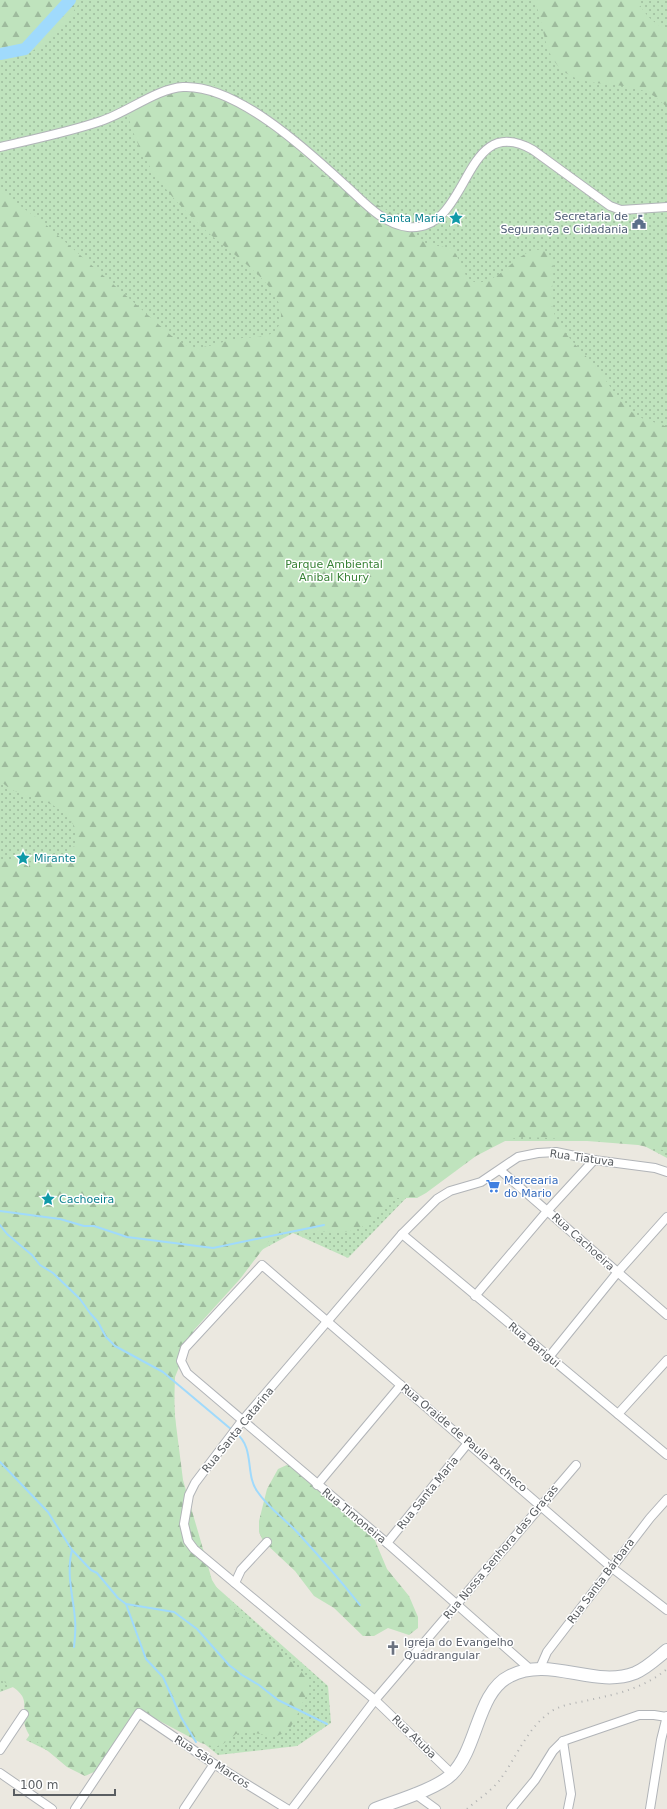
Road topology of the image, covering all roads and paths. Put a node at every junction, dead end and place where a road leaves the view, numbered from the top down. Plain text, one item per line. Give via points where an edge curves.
1 (0, 147) edge
2 (667, 208) edge
3 (594, 1160) junction
4 (500, 1170) junction
5 (667, 1172) edge
6 (548, 1210) junction
7 (667, 1217) edge
8 (402, 1234) junction
9 (616, 1273) junction
10 (475, 1296) junction
11 (667, 1315) edge
12 (328, 1322) junction
13 (549, 1357) junction
14 (667, 1360) edge
15 (181, 1361) joint
16 (401, 1385) junction
17 (618, 1414) junction
18 (242, 1421) junction
19 (468, 1443) junction
20 (667, 1455) edge
21 (576, 1465) dead end
22 (317, 1485) junction
23 (667, 1499) edge
24 (541, 1504) junction
25 (267, 1542) dead end
26 (387, 1542) junction
27 (612, 1567) junction
28 (234, 1583) junction
29 (457, 1604) junction
30 (667, 1610) edge
31 (667, 1650) edge
32 (535, 1669) junction
33 (375, 1700) junction
34 (24, 1714) dead end
35 (667, 1717) edge
36 (563, 1741) junction
37 (0, 1750) edge
38 (214, 1764) junction
39 (0, 1773) edge
40 (452, 1774) junction
41 (414, 1794) junction
42 (52, 1809) edge
43 (75, 1809) edge
44 (184, 1809) edge
45 (287, 1809) edge
46 (292, 1809) edge
47 (375, 1809) edge
48 (436, 1809) edge
49 (511, 1809) edge
50 (568, 1809) edge
51 (650, 1809) edge

1 - 2 street via 102,121 168,90 197,87 216,92 253,111 316,158 371,208 393,223 414,226 434,222 446,211 478,158 487,148 498,142 522,143 610,206 621,210
3 - 4 street, Rua Tiatuva via 556,1152 538,1153 518,1157
3 - 5 street, Rua Tiatuva
3 - 6 street
4 - 6 street, Rua Cachoeira
4 - 8 street, Rua Santa Catarina via 481,1182 450,1191 437,1199
6 - 9 street, Rua Cachoeira
6 - 10 street
7 - 9 street
8 - 10 street, Rua Barigui
8 - 12 street, Rua Santa Catarina
9 - 11 street, Rua Cachoeira
9 - 13 street
10 - 13 street, Rua Barigui
12 - 15 street, Rua Oraide de Paula Pacheco via 262,1265 185,1348
12 - 16 street, Rua Oraide de Paula Pacheco
12 - 18 street, Rua Santa Catarina
13 - 17 street, Rua Barigui
14 - 17 street
15 - 18 street, Rua Timoneira via 187,1373
16 - 19 street, Rua Oraide de Paula Pacheco
16 - 22 street
17 - 20 street, Rua Barigui
18 - 22 street, Rua Timoneira
18 - 28 street, Rua Santa Catarina via 195,1483 189,1495 184,1524 188,1541 194,1549
19 - 24 street, Rua Oraide de Paula Pacheco
19 - 26 street, Rua Santa Maria
21 - 24 street, Rua Nossa Senhora das Graças
22 - 26 street, Rua Timoneira
23 - 27 street, Rua Santa Bárbara
24 - 27 street, Rua Oraide de Paula Pacheco
24 - 29 street, Rua Nossa Senhora das Graças
25 - 28 street via 241,1570
26 - 29 street, Rua Timoneira
27 - 30 street, Rua Oraide de Paula Pacheco
27 - 32 street, Rua Santa Bárbara
28 - 33 street, Rua Santa Catarina
29 - 32 street, Rua Timoneira
29 - 33 street, Rua Nossa Senhora das Graças
31 - 32 main road via 654,1662 635,1673 615,1678
32 - 40 main road via 509,1676 496,1686 487,1700 466,1756
33 - 40 street, Rua Atuba
33 - 46 street, Rua Nossa Senhora das Graças
34 - 37 street
35 - 36 street via 639,1715
35 - 51 street
36 - 49 street
36 - 50 street via 570,1788
38 - 43 street, Rua São Marcos via 139,1713
38 - 44 street
38 - 45 street, Rua São Marcos
39 - 42 street
40 - 41 main road
41 - 47 main road
41 - 48 street

